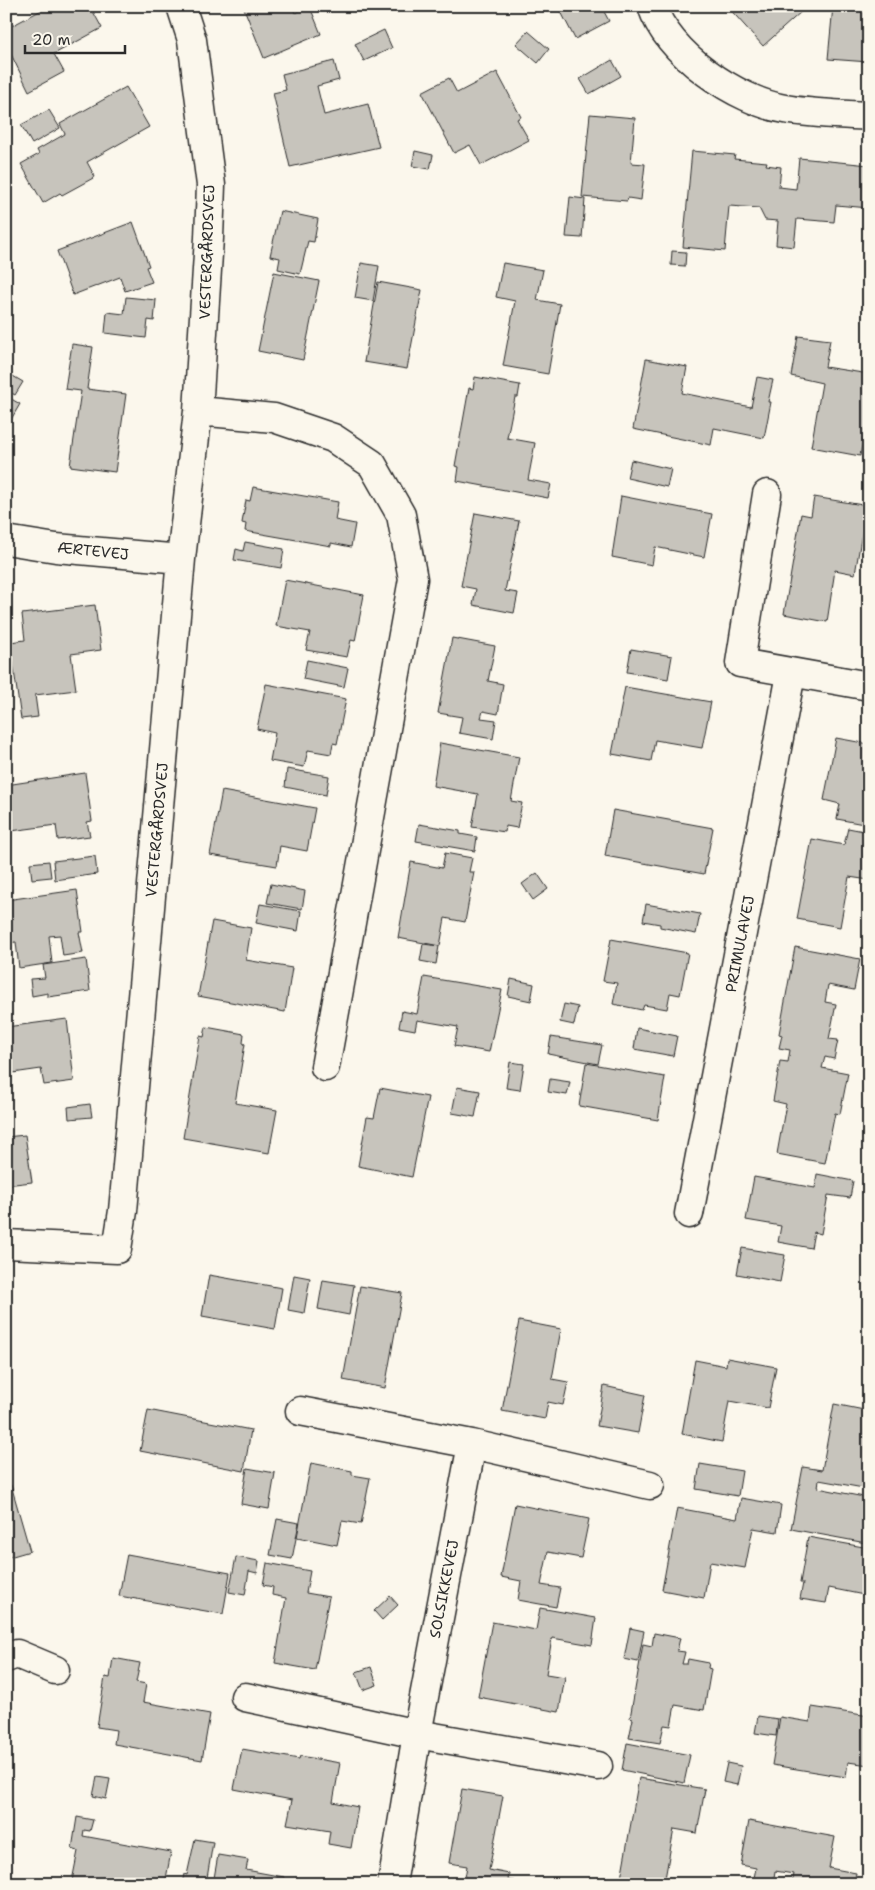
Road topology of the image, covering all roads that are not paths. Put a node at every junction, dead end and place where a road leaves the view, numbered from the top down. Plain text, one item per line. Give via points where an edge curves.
1 (181, 6) edge
2 (652, 6) edge
3 (869, 116) edge
4 (198, 411) junction
5 (767, 494) dead end
6 (6, 540) edge
7 (181, 559) junction
8 (791, 674) junction
9 (869, 686) edge
10 (325, 1067) dead end
11 (689, 1214) dead end
12 (6, 1244) edge
13 (300, 1411) dead end
14 (472, 1444) junction
15 (650, 1485) dead end
16 (6, 1658) edge
17 (55, 1670) dead end
18 (245, 1697) dead end
19 (417, 1734) junction
20 (598, 1766) dead end
21 (392, 1884) edge

1 - 4 street, VESTERGÅRDSVEJ via 192,40 211,185
2 - 3 street via 656,19 679,48 710,76 744,95 784,109
4 - 7 street, VESTERGÅRDSVEJ
4 - 10 street via 274,418 333,438 372,464 401,515 413,580
5 - 8 street via 740,663
6 - 7 street, ÆRTEVEJ via 56,548
7 - 12 street, VESTERGÅRDSVEJ via 117,1249
8 - 9 street
8 - 11 street, PRIMULAVEJ
13 - 14 street
14 - 15 street
14 - 19 street, SOLSIKKEVEJ
16 - 17 street via 17,1654
18 - 19 street
19 - 20 street
19 - 21 street, SOLSIKKEVEJ

